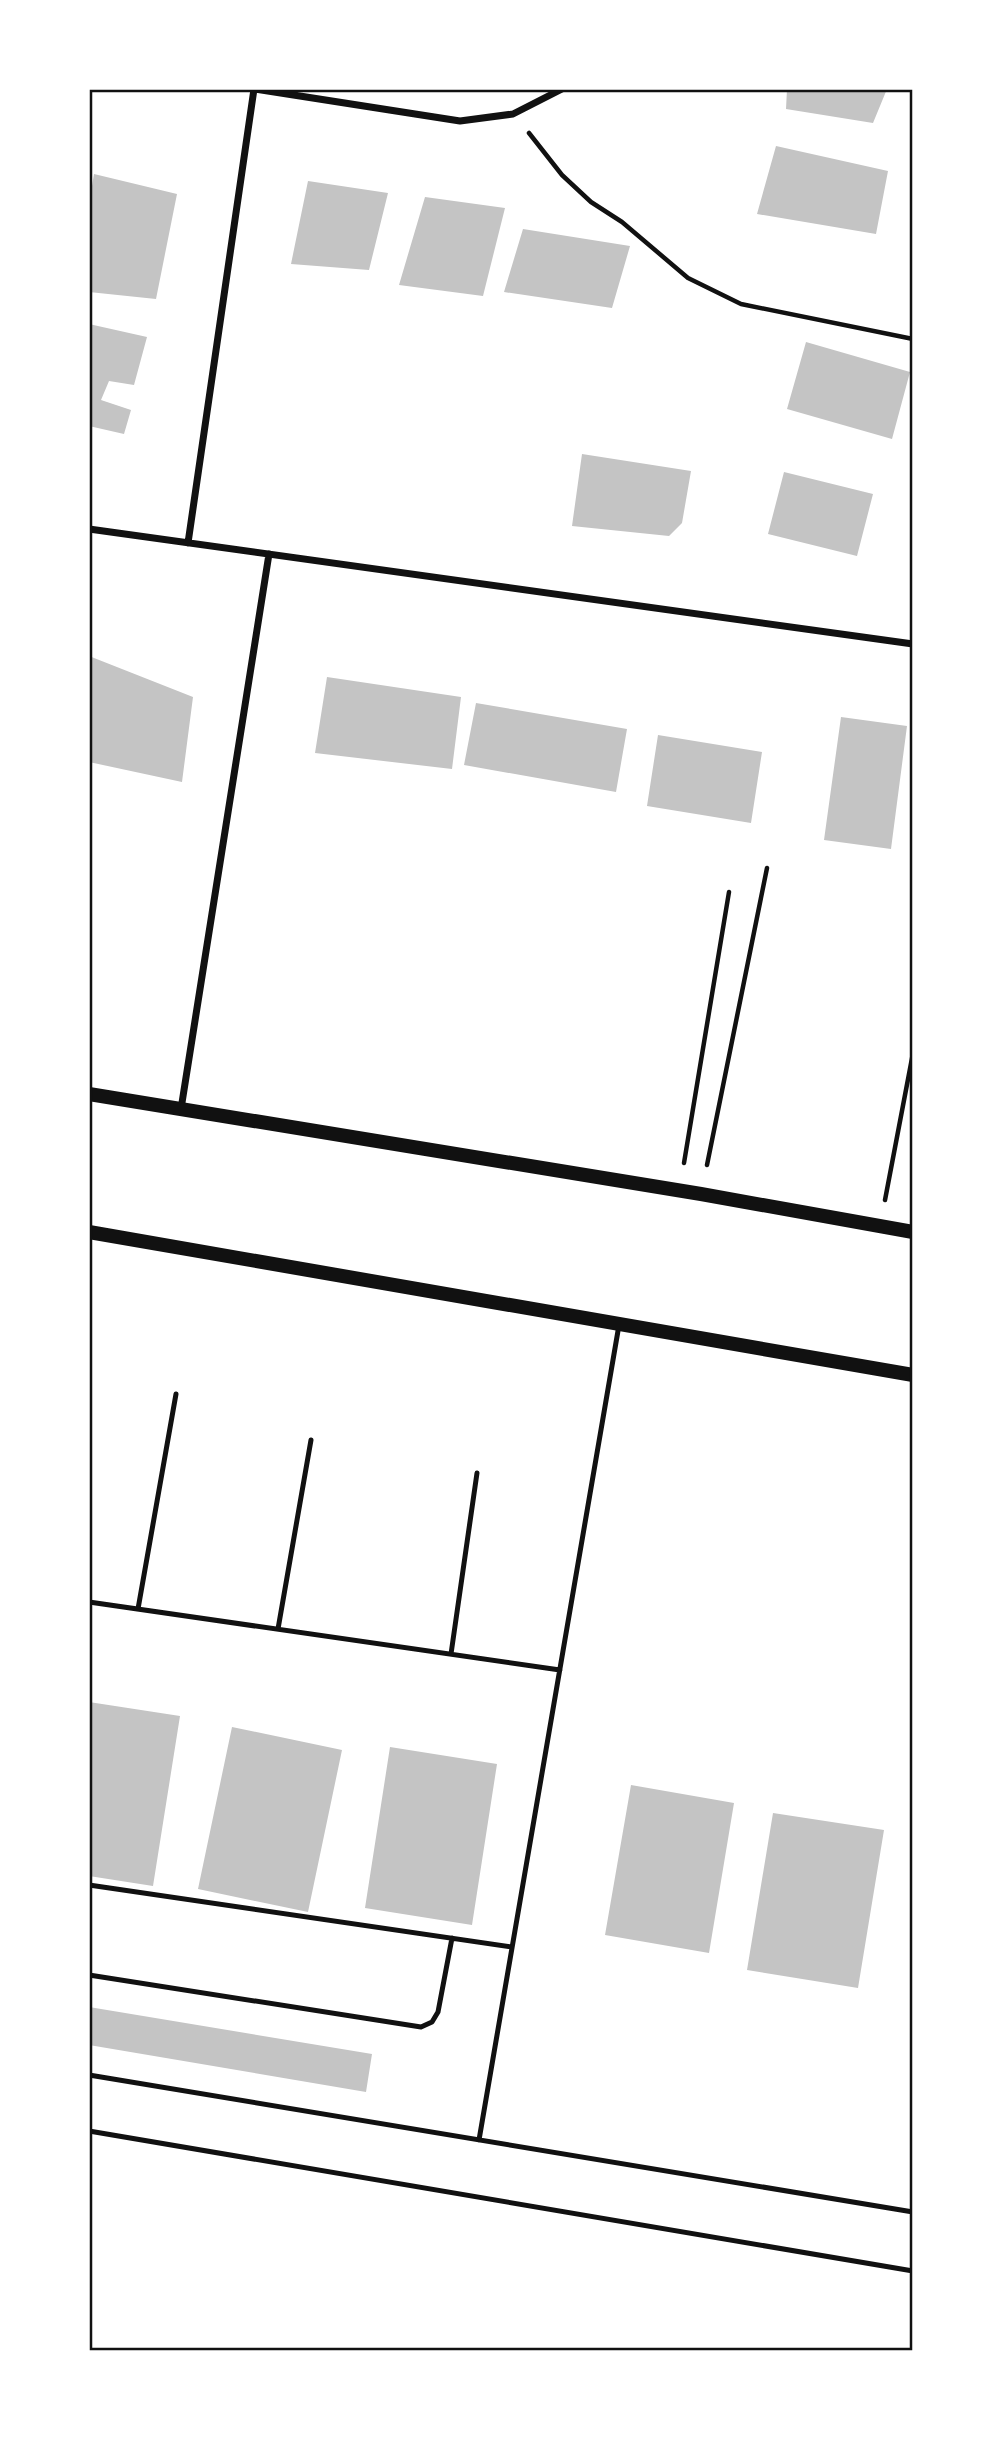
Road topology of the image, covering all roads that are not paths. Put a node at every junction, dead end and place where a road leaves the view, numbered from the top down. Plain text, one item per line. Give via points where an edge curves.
1 (255, 89) edge
2 (562, 89) edge
3 (89, 529) edge
4 (188, 543) junction
5 (269, 554) junction
6 (913, 644) edge
7 (89, 1094) edge
8 (181, 1110) junction
9 (89, 1232) edge
10 (913, 1232) edge
11 (620, 1325) junction
12 (913, 1375) edge
13 (176, 1394) dead end
14 (311, 1440) dead end
15 (477, 1473) dead end
16 (89, 1602) edge
17 (138, 1609) junction
18 (278, 1629) junction
19 (452, 1654) junction
20 (560, 1670) junction
21 (89, 1885) edge
22 (453, 1938) junction
23 (512, 1947) junction
24 (89, 1975) edge
25 (89, 2075) edge
26 (89, 2131) edge
27 (479, 2140) junction
28 (913, 2213) edge
29 (913, 2271) edge

1 - 2 street via 460,121 513,114
1 - 4 street
3 - 4 street
4 - 5 street
5 - 6 street
5 - 8 street
7 - 8 main road
8 - 10 main road
9 - 11 main road
11 - 12 main road
11 - 20 lane
13 - 17 lane
14 - 18 lane
15 - 19 lane
16 - 17 lane
17 - 18 lane
18 - 19 lane
19 - 20 lane
20 - 23 lane
21 - 22 lane
22 - 23 lane
22 - 24 lane via 438,2012 432,2022 421,2027
23 - 27 lane
25 - 27 lane
26 - 29 lane
27 - 28 lane

